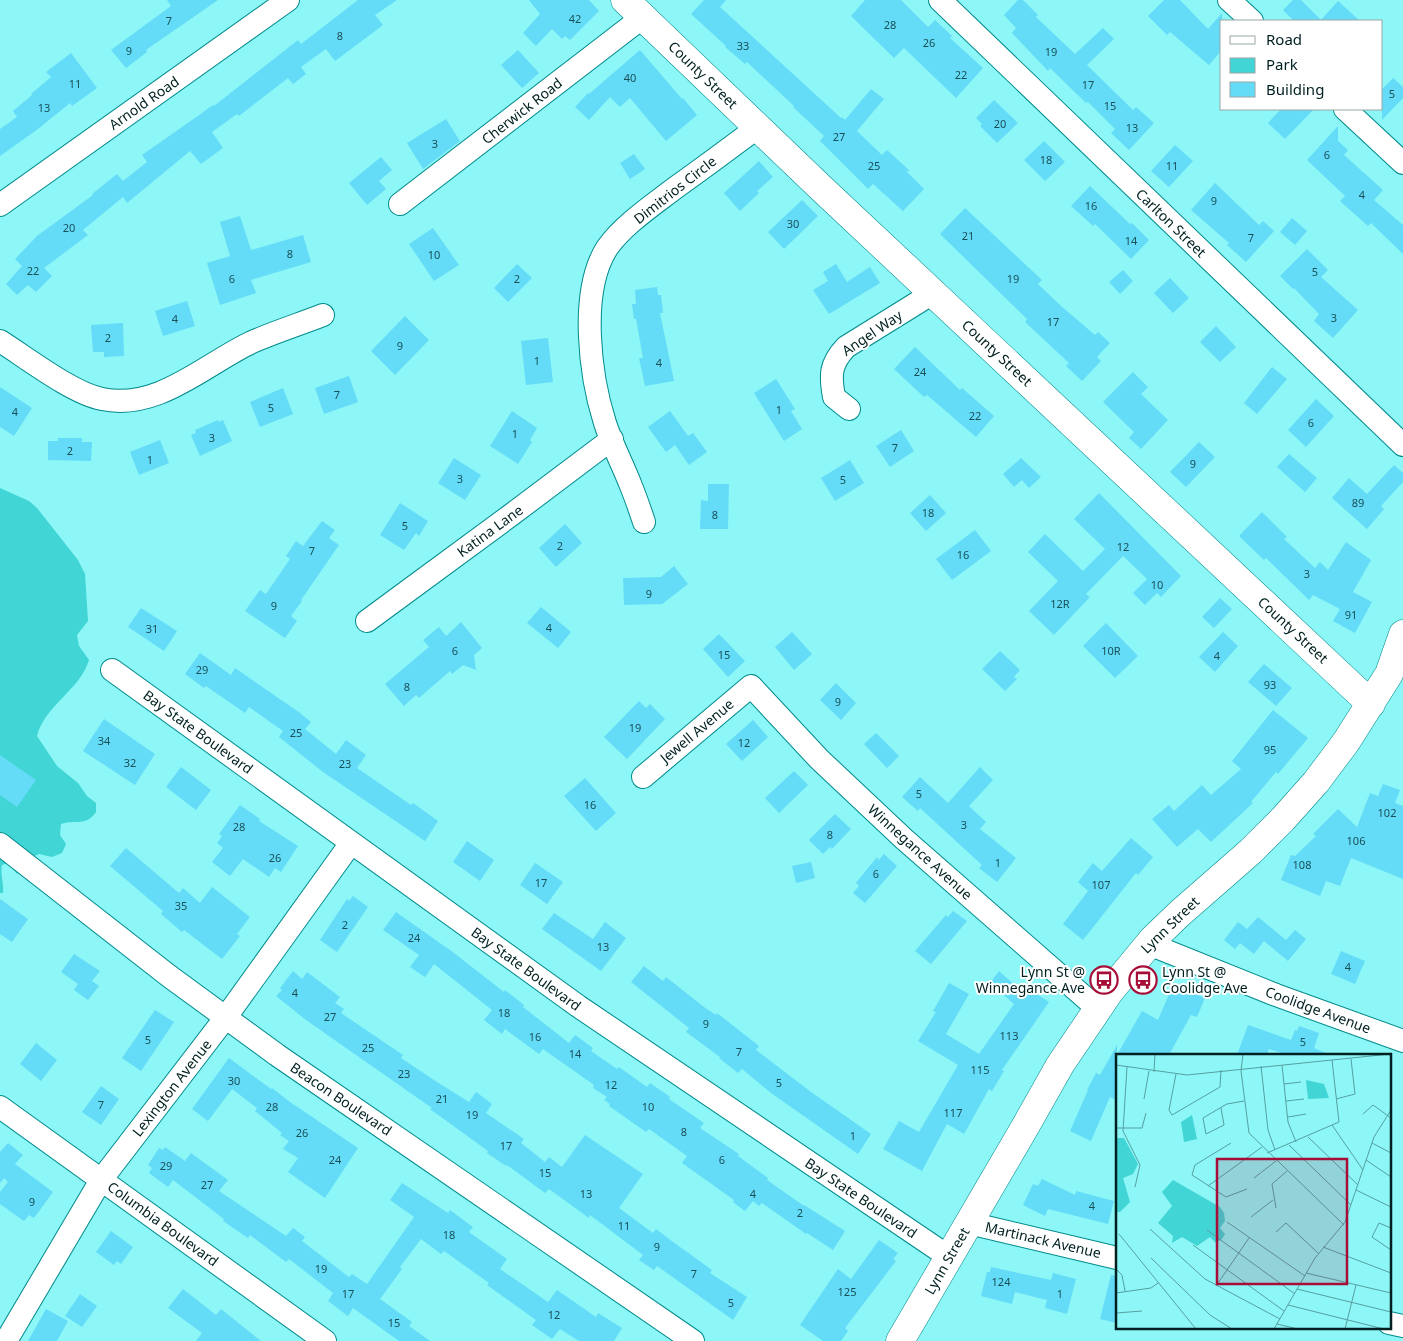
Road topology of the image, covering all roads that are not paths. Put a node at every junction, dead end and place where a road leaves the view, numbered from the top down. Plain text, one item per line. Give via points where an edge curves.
1 (288, 0) edge
2 (940, 0) edge
3 (1230, 0) edge
4 (634, 9) edge
5 (1251, 20) edge
6 (1346, 110) edge
7 (758, 127) junction
8 (1403, 163) edge
9 (400, 204) dead end
10 (0, 205) edge
11 (933, 293) junction
12 (324, 315) dead end
13 (5, 344) edge
14 (849, 409) dead end
15 (612, 439) junction
16 (1403, 445) edge
17 (644, 522) dead end
18 (367, 621) dead end
19 (1403, 634) edge
20 (112, 670) dead end
21 (751, 686) joint
22 (1371, 704) junction
23 (643, 777) dead end
24 (351, 843) junction
25 (0, 844) edge
26 (1149, 944) junction
27 (1098, 1009) junction
28 (226, 1018) junction
29 (1403, 1041) edge
30 (0, 1107) edge
31 (102, 1180) junction
32 (969, 1223) junction
33 (948, 1257) junction
34 (1116, 1258) edge
35 (1390, 1323) edge
36 (1403, 1326) edge
37 (6, 1341) edge
38 (325, 1341) edge
39 (693, 1341) edge
40 (900, 1341) edge

1 - 10 street, Arnold Road
2 - 16 street, Carlton Street
3 - 5 street
4 - 7 main road, County Street
4 - 9 street, Cherwick Road
6 - 8 street
7 - 11 main road, County Street
7 - 15 street, Dimitrios Circle via 645,211 607,249 593,289 590,335 597,389
11 - 14 street, Angel Way via 846,347 836,358 832,369 834,397
11 - 22 main road, County Street
12 - 13 street via 251,343 169,389 137,400 102,399 82,392
15 - 17 street, Dimitrios Circle
15 - 18 street, Katina Lane
19 - 22 main road, Lynn Street via 1389,674
20 - 24 street, Bay State Boulevard
21 - 23 street, Jewell Avenue
21 - 27 street, Winnegance Avenue via 819,759 904,839
22 - 26 main road, Lynn Street via 1316,782 1283,819
24 - 28 street, Lexington Avenue
24 - 33 street, Bay State Boulevard via 578,1006
25 - 28 street, Beacon Boulevard
26 - 27 main road, Lynn Street
26 - 29 street, Coolidge Avenue
27 - 32 main road, Lynn Street via 1060,1065
28 - 31 street, Lexington Avenue
28 - 39 street, Beacon Boulevard
30 - 31 street, Columbia Boulevard
31 - 37 street, Lexington Avenue
31 - 38 street, Columbia Boulevard
32 - 33 main road, Lynn Street
32 - 34 street, Martinack Avenue
33 - 40 main road, Lynn Street
35 - 36 street

